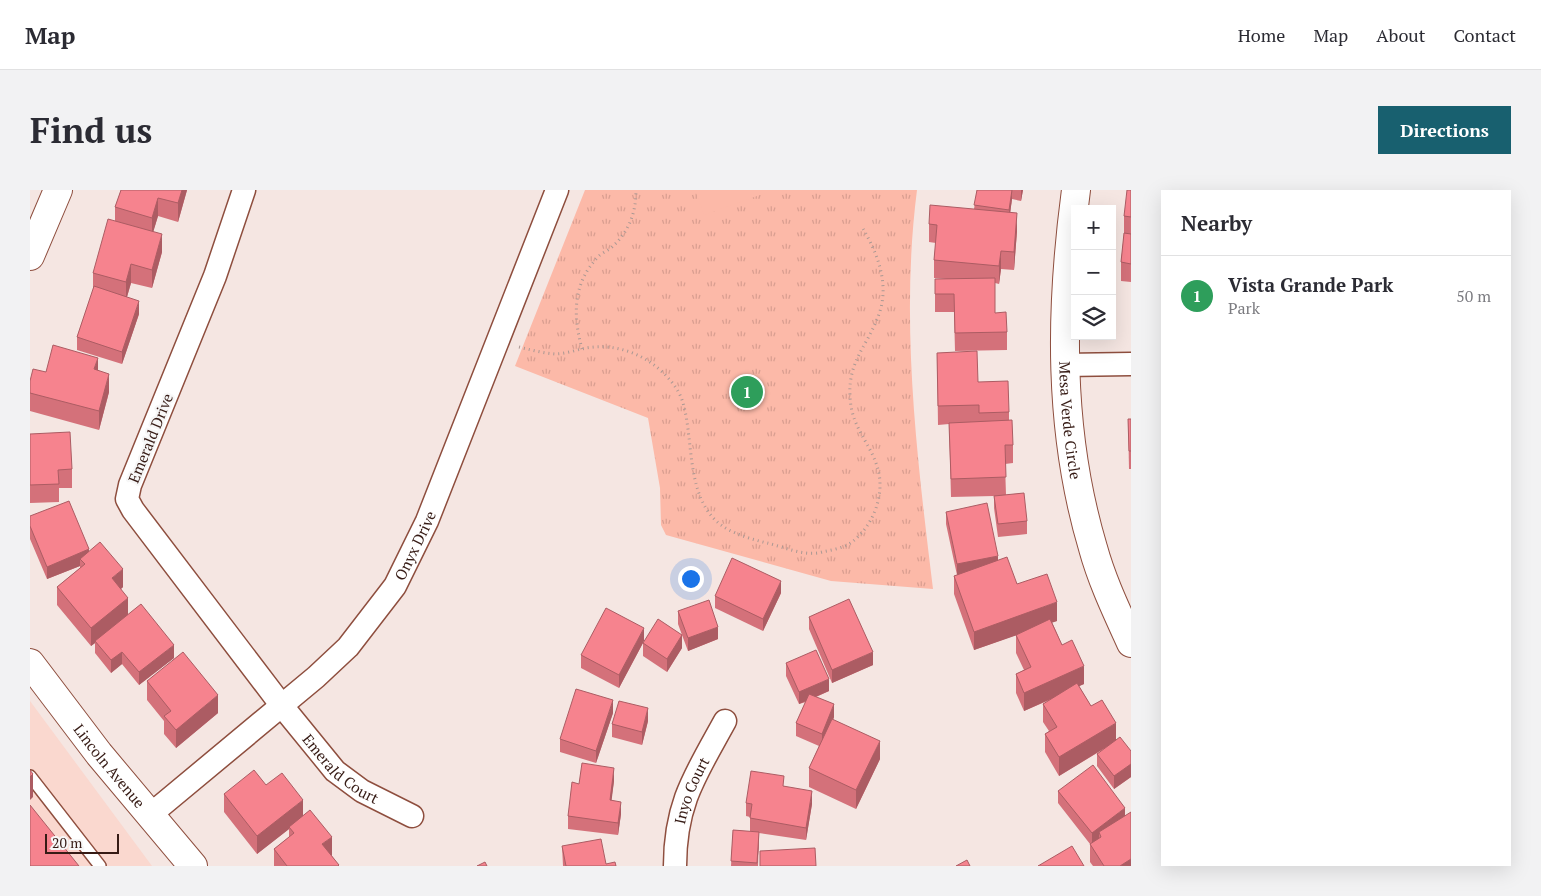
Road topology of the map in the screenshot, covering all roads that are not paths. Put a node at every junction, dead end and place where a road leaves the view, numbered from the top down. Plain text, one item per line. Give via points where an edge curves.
1 (58, 190) edge
2 (244, 190) edge
3 (557, 190) edge
4 (1076, 190) edge
5 (30, 256) edge
6 (1131, 364) edge
7 (1064, 365) junction
8 (1131, 643) edge
9 (30, 663) edge
10 (282, 706) junction
11 (726, 721) dead end
12 (30, 776) edge
13 (150, 815) junction
14 (412, 816) dead end
15 (100, 866) edge
16 (193, 866) edge
17 (675, 866) edge

1 - 5 street
2 - 10 street, Emerald Drive via 215,276 130,485 127,500
3 - 10 street, Onyx Drive via 412,554 395,586 348,647
4 - 7 street, Mesa Verde Circle via 1064,310
6 - 7 street
7 - 8 street, Mesa Verde Circle via 1068,428 1080,497 1093,549
9 - 13 street, Lincoln Avenue
10 - 13 street, Onyx Drive
10 - 14 street, Emerald Court via 336,771 362,791
11 - 17 street, Inyo Court via 683,802
12 - 15 lane
13 - 16 street, Lincoln Avenue

